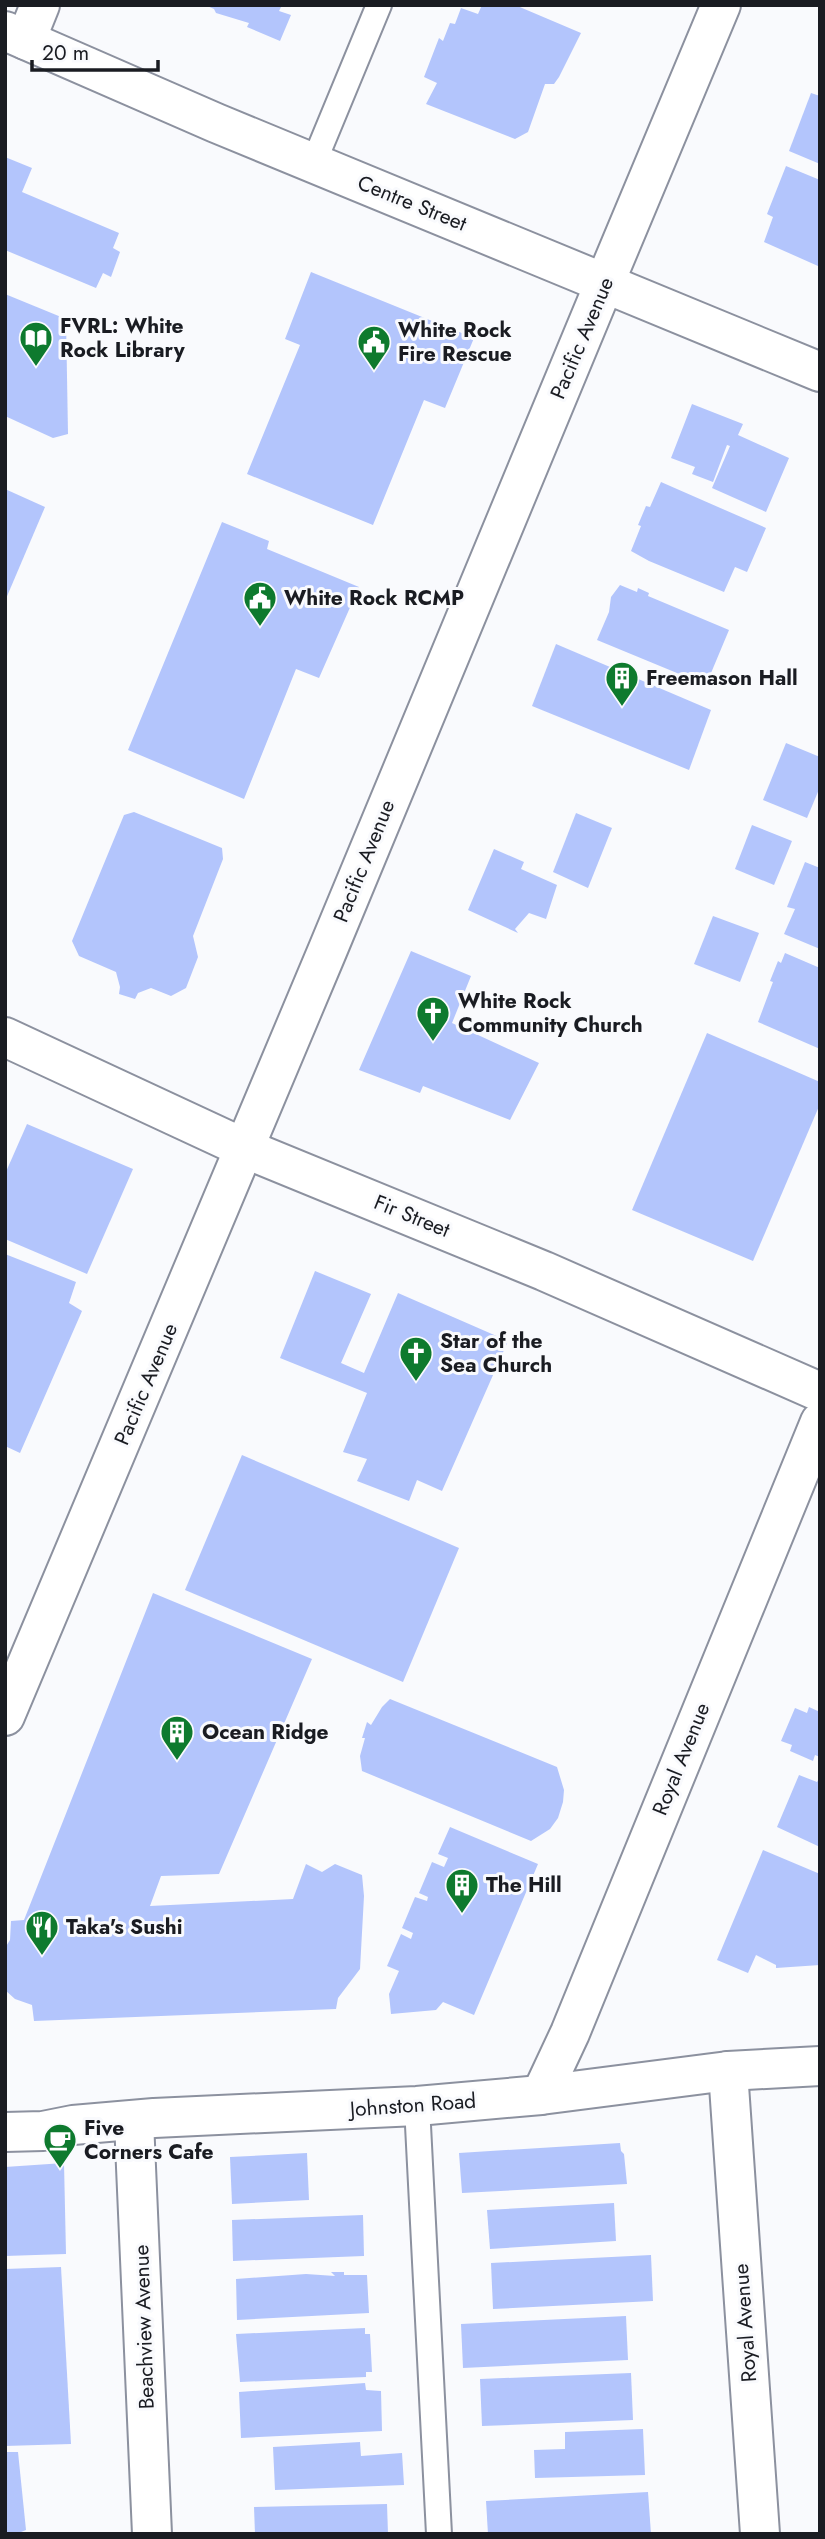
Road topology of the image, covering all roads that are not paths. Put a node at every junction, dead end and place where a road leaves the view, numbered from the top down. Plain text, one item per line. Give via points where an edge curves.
1 (379, 5) edge
2 (721, 5) edge
3 (24, 25) edge
4 (314, 162) junction
5 (605, 282) junction
6 (820, 372) edge
7 (5, 1037) edge
8 (246, 1149) junction
9 (820, 1392) edge
10 (820, 1422) edge
11 (5, 1716) edge
12 (820, 2066) edge
13 (728, 2071) junction
14 (541, 2095) junction
15 (416, 2106) junction
16 (134, 2121) junction
17 (5, 2133) edge
18 (152, 2534) edge
19 (439, 2534) edge
20 (760, 2534) edge

1 - 4 lane
2 - 5 street, Pacific Avenue
3 - 4 street, Centre Street via 216,123
4 - 5 street, Centre Street
5 - 6 street, Centre Street
5 - 8 street, Pacific Avenue
7 - 8 street, Fir Street
8 - 9 street, Fir Street via 544,1271
8 - 11 street, Pacific Avenue
10 - 14 street, Royal Avenue via 576,2020
12 - 13 street, Johnston Road
13 - 14 street, Johnston Road
13 - 20 street, Royal Avenue
14 - 15 street, Johnston Road
15 - 16 street, Johnston Road
15 - 19 lane
16 - 17 street, Johnston Road
16 - 18 street, Beachview Avenue

